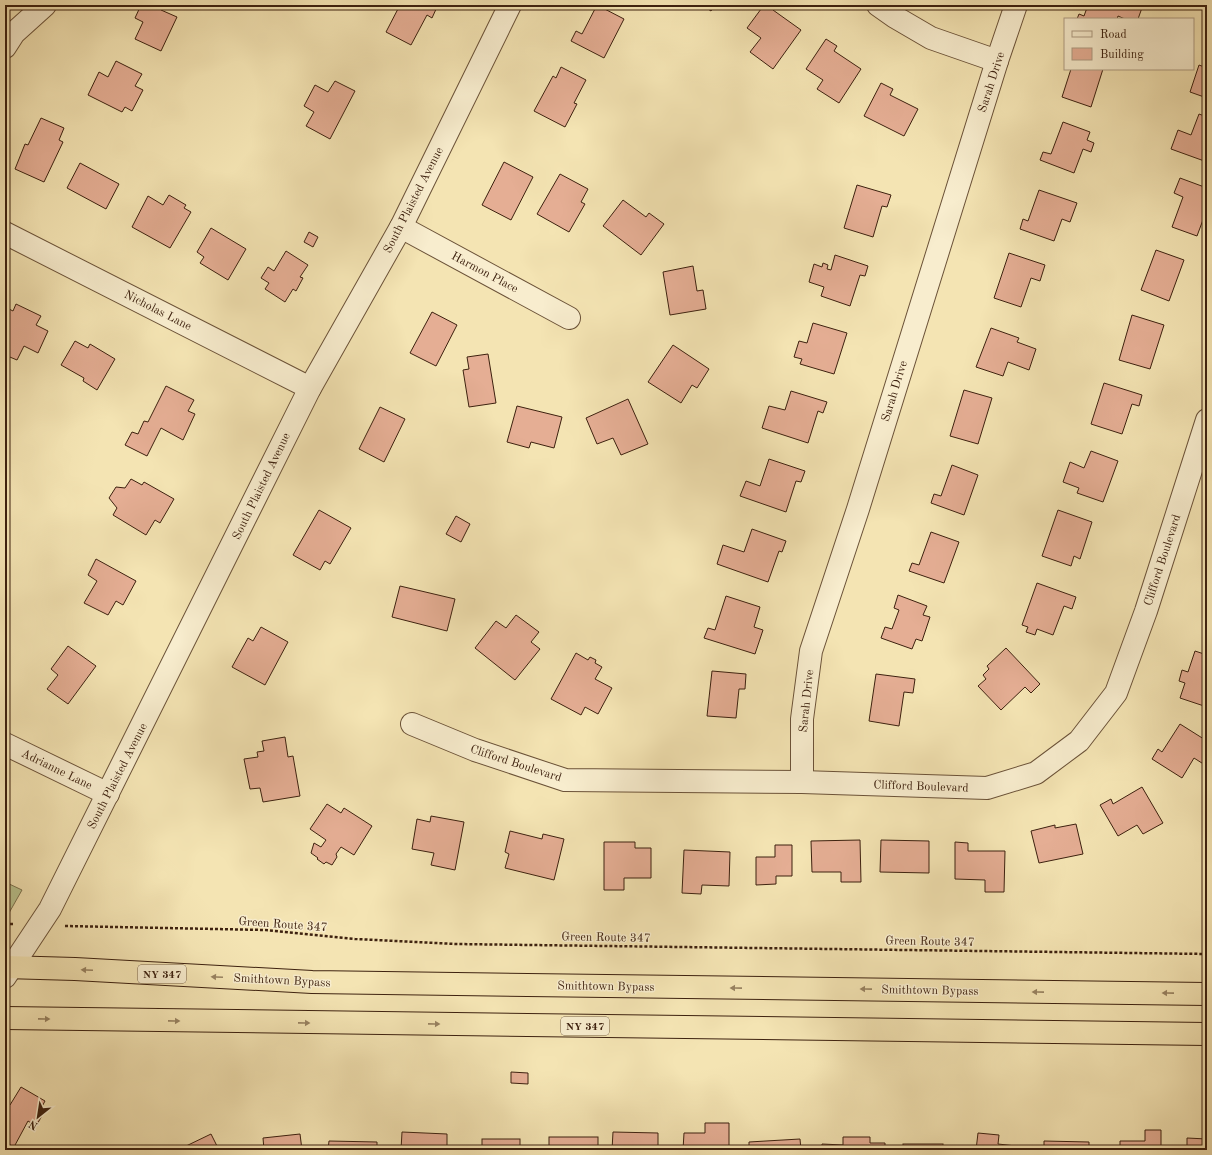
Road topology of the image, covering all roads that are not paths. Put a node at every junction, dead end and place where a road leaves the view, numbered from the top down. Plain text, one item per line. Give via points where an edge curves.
1 (45, 5) edge
2 (510, 5) edge
3 (878, 5) edge
4 (1016, 5) edge
5 (5, 47) edge
6 (997, 61) junction
7 (401, 227) junction
8 (5, 232) edge
9 (569, 318) dead end
10 (310, 388) junction
11 (1207, 420) edge
12 (412, 724) dead end
13 (5, 744) edge
14 (802, 782) junction
15 (108, 794) junction
16 (7, 971) edge
17 (1207, 994) edge
18 (5, 1018) edge
19 (1207, 1034) edge

1 - 5 street via 14,33
2 - 7 street, South Plaisted Avenue
3 - 6 street via 931,38
4 - 6 street, Sarah Drive
6 - 14 street, Sarah Drive via 811,651 802,719
7 - 9 street, Harmon Place
7 - 10 street, South Plaisted Avenue
8 - 10 street, Nicholas Lane
10 - 15 street, South Plaisted Avenue
11 - 14 street, Clifford Boulevard via 1146,611 1116,694 1080,741 1036,773 987,788
12 - 14 street, Clifford Boulevard via 475,750 565,780
13 - 15 street, Adrianne Lane
15 - 16 street, South Plaisted Avenue via 50,909
17 -> 16 highway, Smithtown Bypass / NY 347 via 312,982
18 -> 19 highway, NY 347

